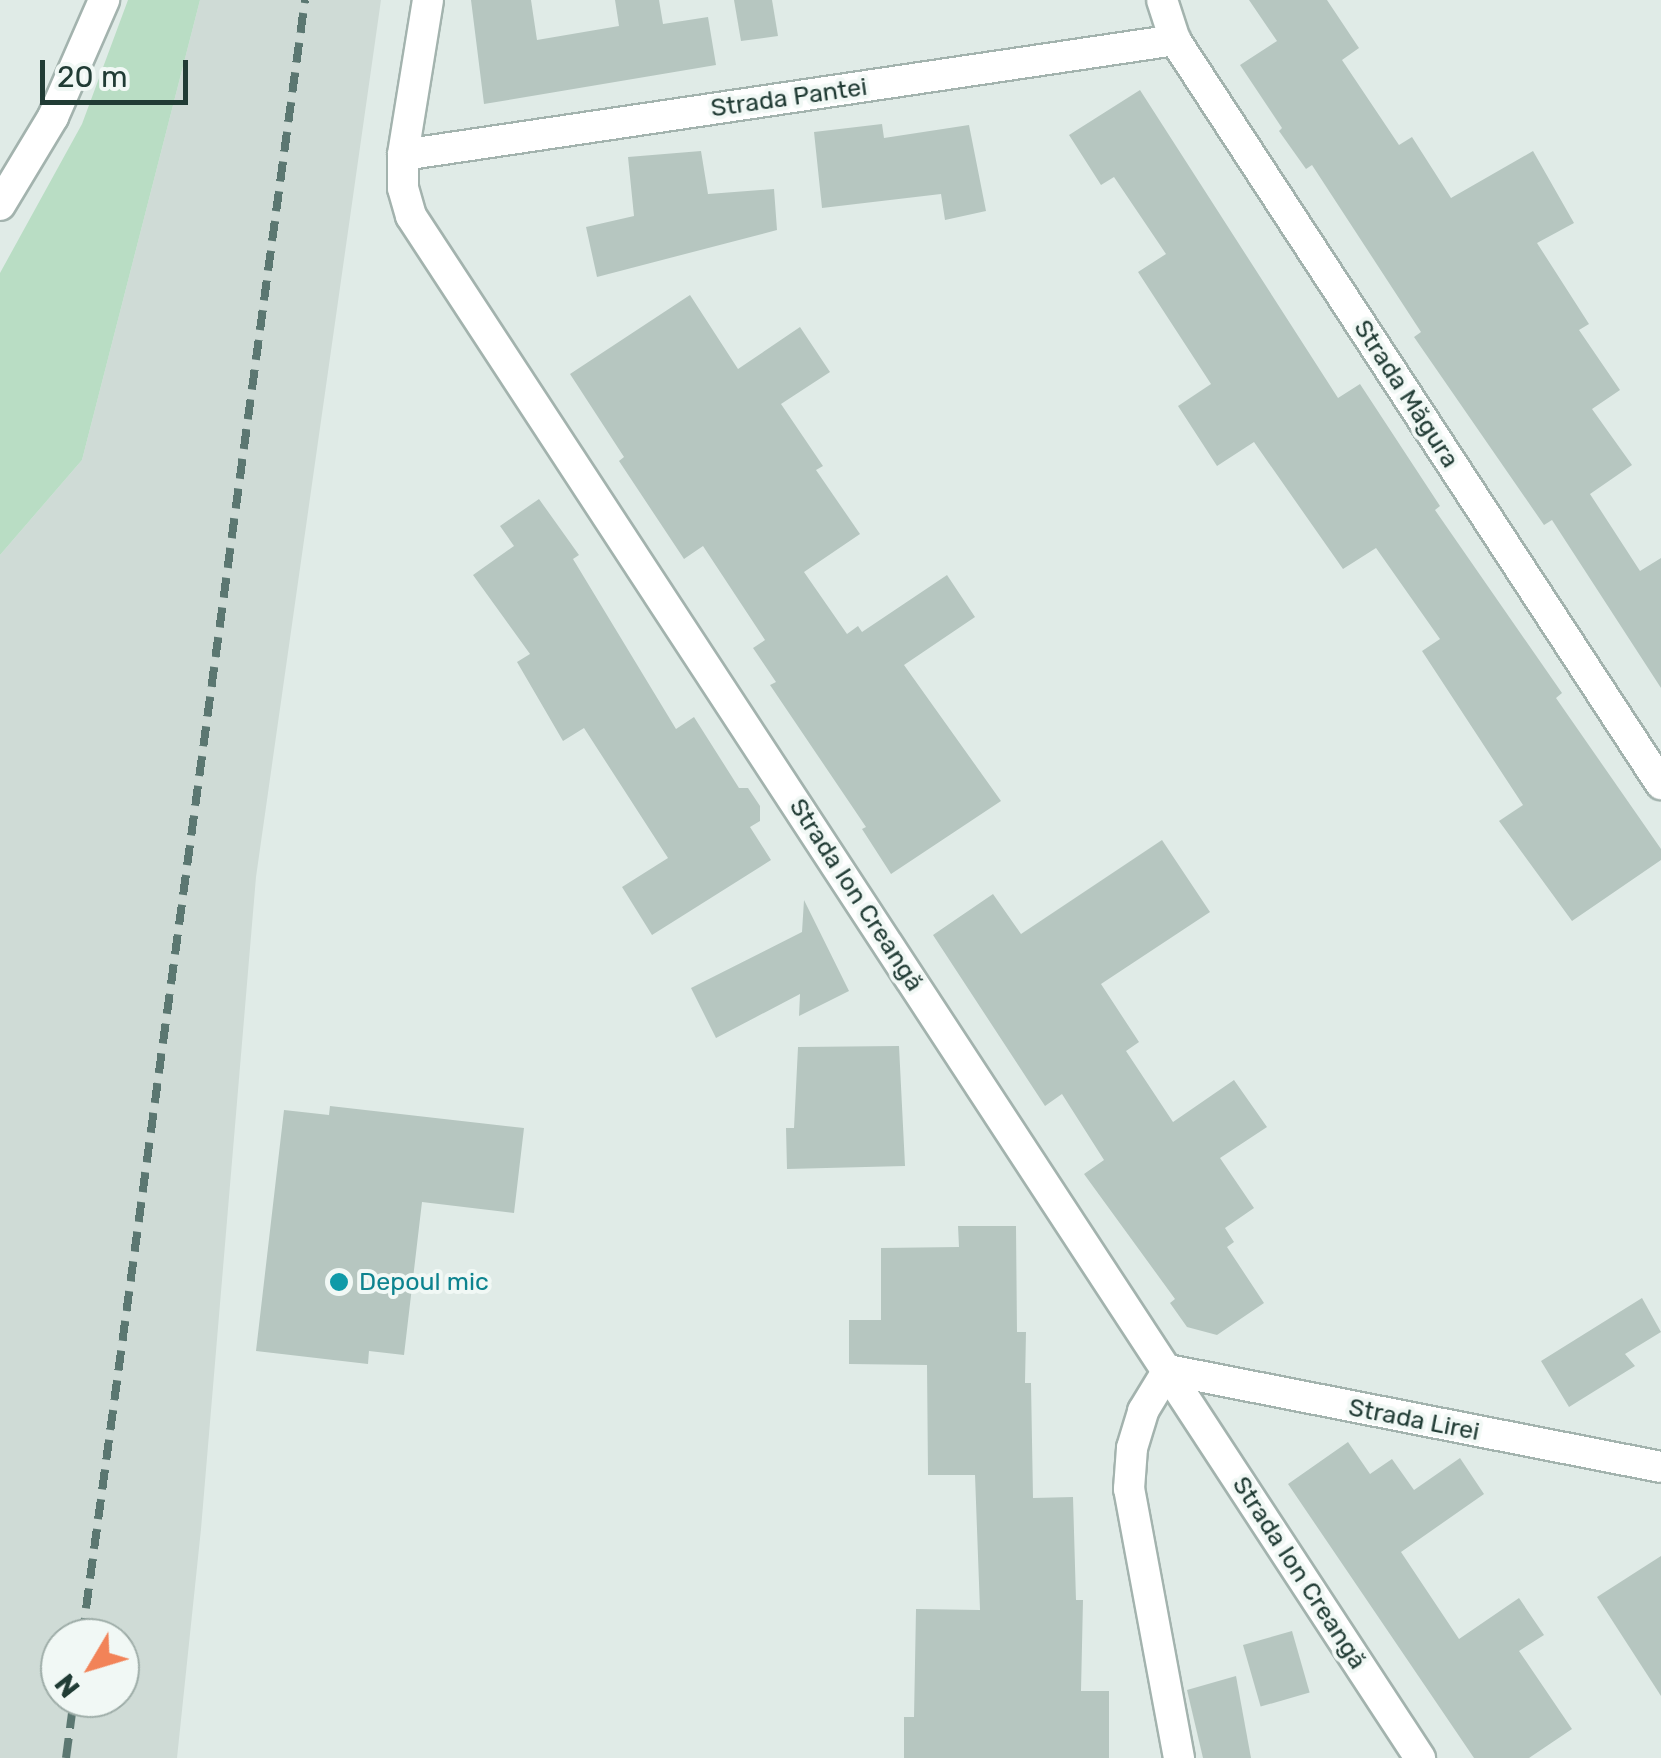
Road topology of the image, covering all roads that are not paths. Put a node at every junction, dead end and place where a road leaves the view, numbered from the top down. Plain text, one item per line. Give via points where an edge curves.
1 (104, 0) edge
2 (428, 0) edge
3 (1162, 0) edge
4 (1175, 40) junction
5 (402, 156) junction
6 (0, 205) edge
7 (1661, 784) edge
8 (1168, 1370) junction
9 (1661, 1467) edge
10 (1179, 1758) edge
11 (1420, 1758) edge

1 - 6 street via 53,117
2 - 5 street, Strada Ion Creangă
3 - 4 street, Strada Măgura
4 - 5 street, Strada Pantei
4 - 7 street, Strada Măgura
5 - 8 street, Strada Ion Creangă via 411,216
8 - 9 street, Strada Lirei
8 - 10 street via 1142,1410 1129,1489
8 - 11 street, Strada Ion Creangă

